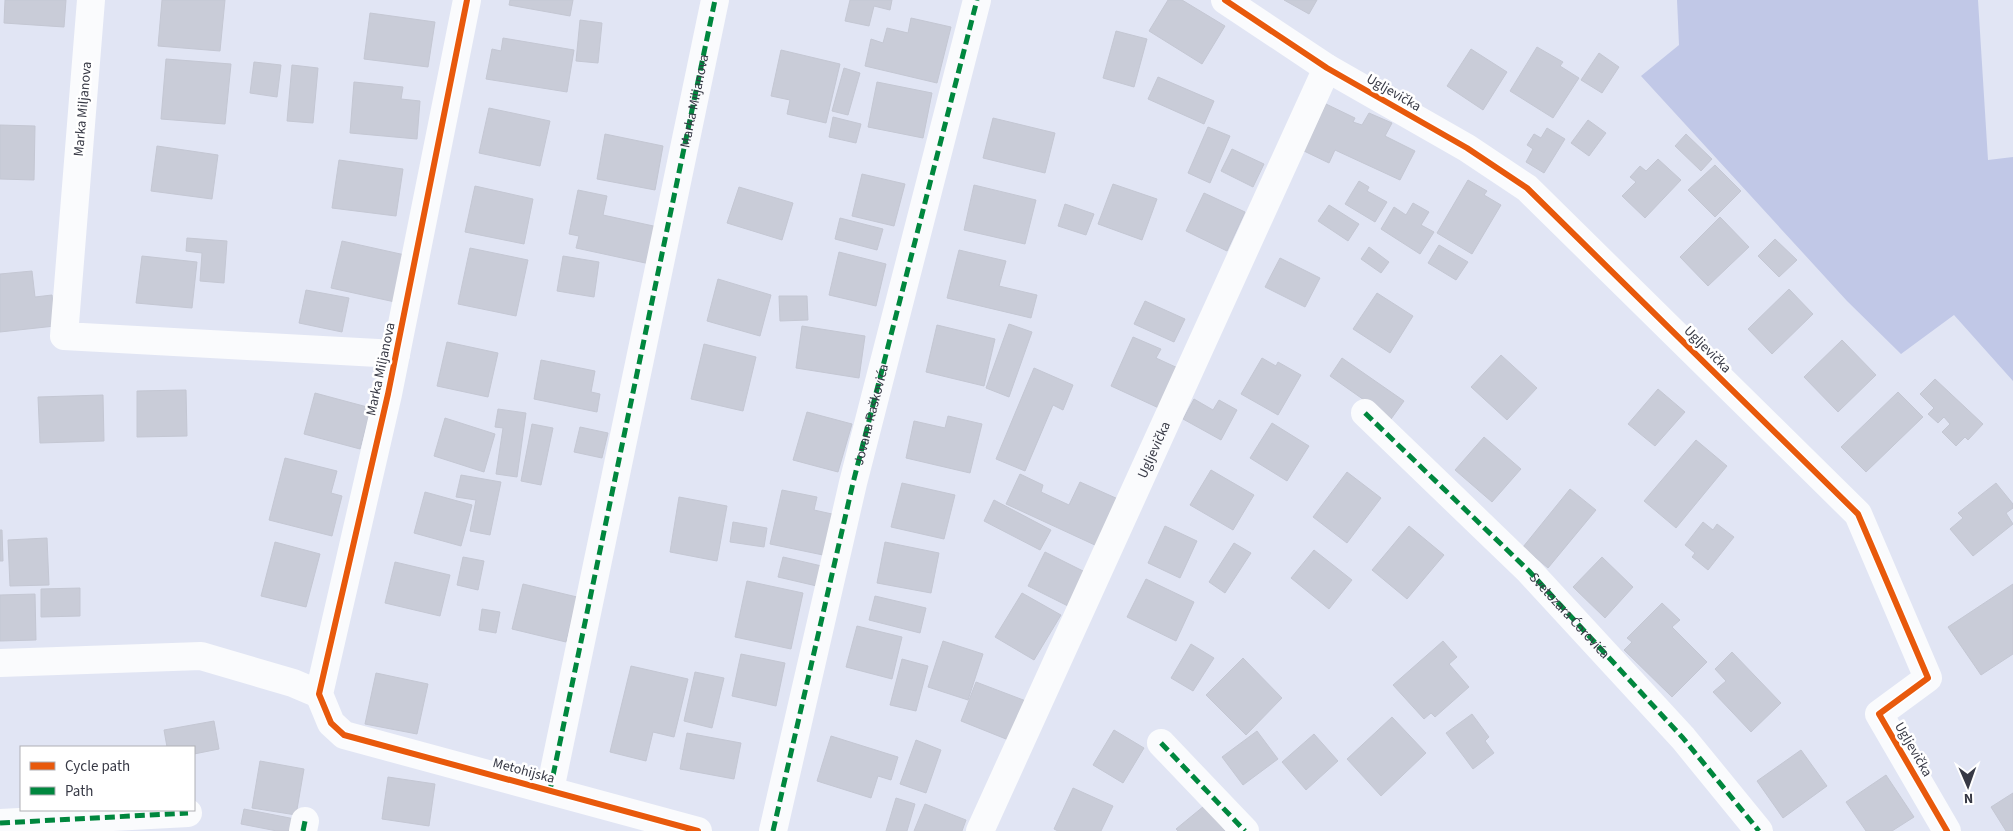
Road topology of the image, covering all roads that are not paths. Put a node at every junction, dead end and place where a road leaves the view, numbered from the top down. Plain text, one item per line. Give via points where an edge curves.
1 (91, 0) edge
2 (467, 0) edge
3 (715, 0) edge
4 (977, 0) edge
5 (1225, 0) edge
6 (1327, 68) junction
7 (396, 354) junction
8 (1365, 413) dead end
9 (0, 663) edge
10 (319, 694) junction
11 (1161, 744) dead end
12 (550, 790) junction
13 (188, 814) dead end
14 (0, 823) edge
15 (698, 831) edge
16 (773, 831) edge
17 (980, 831) edge
18 (1244, 831) edge
19 (1759, 831) edge
20 (1947, 831) edge

1 - 7 street, Marka Miljanova via 64,336
2 - 7 street, Marka Miljanova
3 - 12 street, Marka Miljanova
4 - 16 street, Jovana Raškovića via 853,483
5 - 6 street, Ugljevička
6 - 17 street, Ugljevička
6 - 20 street, Ugljevička via 1466,148 1526,188 1858,514 1928,678 1879,714
7 - 10 street, Marka Miljanova
8 - 19 street, Svetozara Ćorovića via 1529,571 1683,738
9 - 10 street via 201,656 293,682
10 - 12 street, Metohijska via 331,723 344,735
11 - 18 street
12 - 15 street, Metohijska
13 - 14 street

